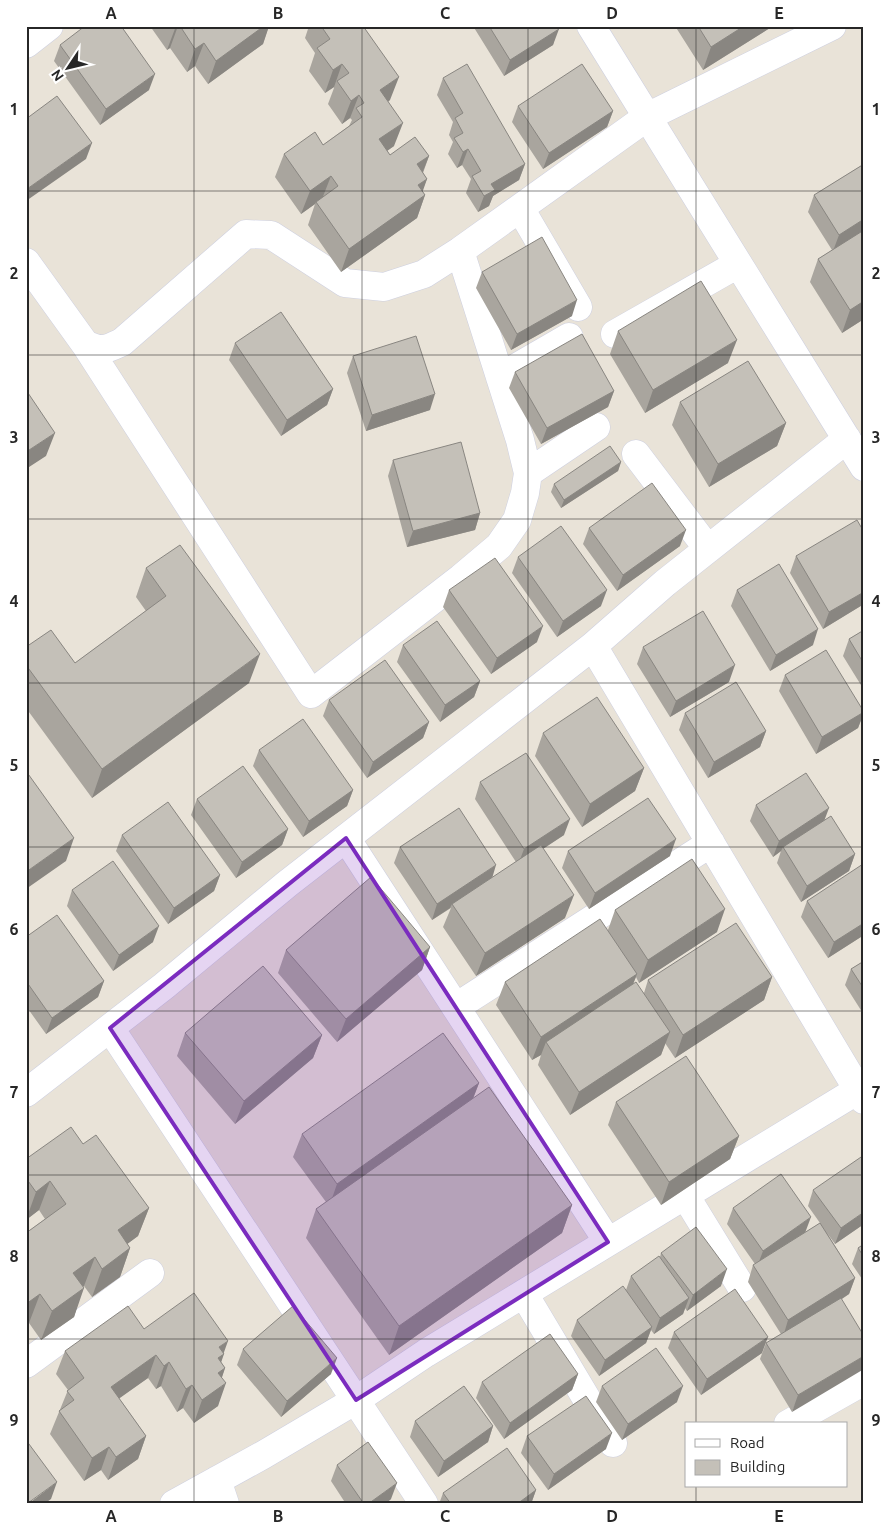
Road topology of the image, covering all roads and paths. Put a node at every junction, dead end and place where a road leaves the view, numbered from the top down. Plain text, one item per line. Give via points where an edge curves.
1 (49, 26) edge
2 (591, 26) edge
3 (832, 26) edge
4 (26, 44) edge
5 (647, 117) junction
6 (520, 208) junction
7 (460, 250) junction
8 (26, 262) edge
9 (738, 264) junction
10 (578, 307) edge
11 (615, 334) dead end
12 (569, 337) dead end
13 (85, 344) junction
14 (500, 377) junction
15 (596, 427) dead end
16 (847, 439) junction
17 (636, 454) dead end
18 (864, 467) edge
19 (528, 473) junction
20 (708, 549) junction
21 (593, 646) junction
22 (346, 838) junction
23 (711, 843) junction
24 (456, 1007) junction
25 (110, 1028) junction
26 (30, 1081) edge
27 (861, 1095) edge
28 (686, 1195) junction
29 (608, 1242) junction
30 (150, 1273) dead end
31 (742, 1288) dead end
32 (524, 1294) junction
33 (26, 1364) edge
34 (864, 1381) edge
35 (356, 1400) junction
36 (792, 1422) edge
37 (613, 1443) edge
38 (221, 1492) edge
39 (174, 1504) edge
40 (424, 1504) edge

1 - 4 street
2 - 5 street
3 - 5 street
5 - 6 street
5 - 9 street
6 - 7 street
6 - 10 street
7 - 13 street via 424,274 384,287 345,283 272,235 246,234 122,342 106,350
7 - 14 street
8 - 13 street
9 - 11 street
9 - 16 street
12 - 14 street
13 - 19 street via 311,694 499,546 517,520
14 - 19 street
15 - 19 street
16 - 18 street
16 - 20 street
17 - 20 street
20 - 21 street
21 - 22 street
21 - 23 street
22 - 24 street
22 - 25 street
23 - 24 street
23 - 27 street
24 - 29 street
25 - 26 street
25 - 35 street
27 - 28 street
28 - 29 street
28 - 31 street
29 - 32 street
30 - 33 street
32 - 35 street
32 - 37 street
34 - 36 street
35 - 38 street via 263,1455
35 - 40 street
38 - 39 street

